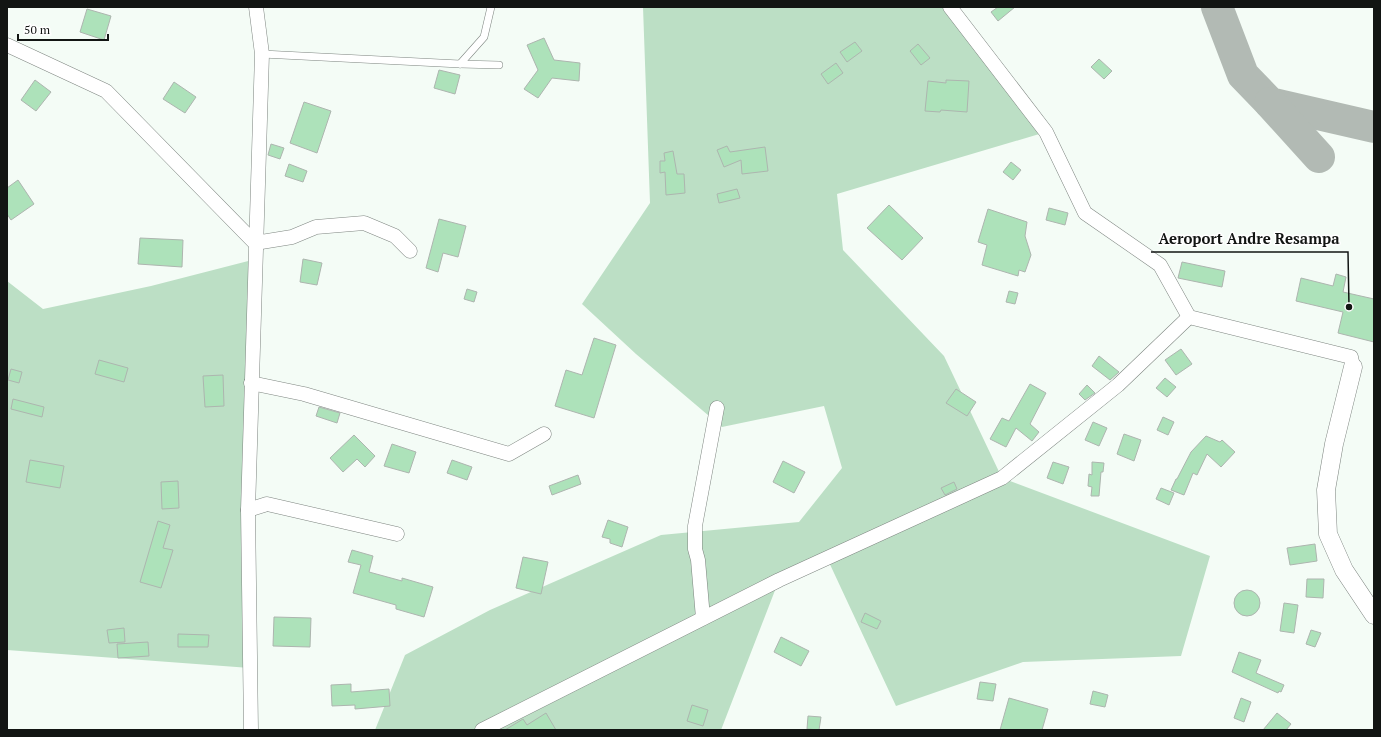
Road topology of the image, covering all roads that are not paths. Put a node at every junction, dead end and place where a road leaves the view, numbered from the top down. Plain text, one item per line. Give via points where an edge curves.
1 (256, 7) edge
2 (491, 7) edge
3 (950, 7) edge
4 (7, 45) edge
5 (262, 54) junction
6 (460, 64) junction
7 (499, 65) dead end
8 (255, 243) junction
9 (410, 251) dead end
10 (1189, 317) junction
11 (1353, 367) joint
12 (251, 383) junction
13 (717, 408) dead end
14 (544, 434) dead end
15 (248, 510) junction
16 (397, 534) dead end
17 (1374, 615) edge
18 (702, 618) junction
19 (251, 730) edge
20 (482, 730) edge

1 - 5 street
2 - 6 lane via 484,37
3 - 10 street via 1046,132 1085,213 1160,265
4 - 8 street via 106,91
5 - 6 lane
5 - 8 street
6 - 7 lane
8 - 9 street via 292,237 316,227 364,223 395,236
8 - 12 street
10 - 11 street via 1351,357
10 - 18 street via 1118,385 1002,478
11 - 17 street via 1334,444 1326,490 1328,534 1344,570
12 - 14 street via 304,394 509,454
12 - 15 street
13 - 18 street via 695,526
15 - 16 street via 267,504
15 - 19 street
18 - 20 street

